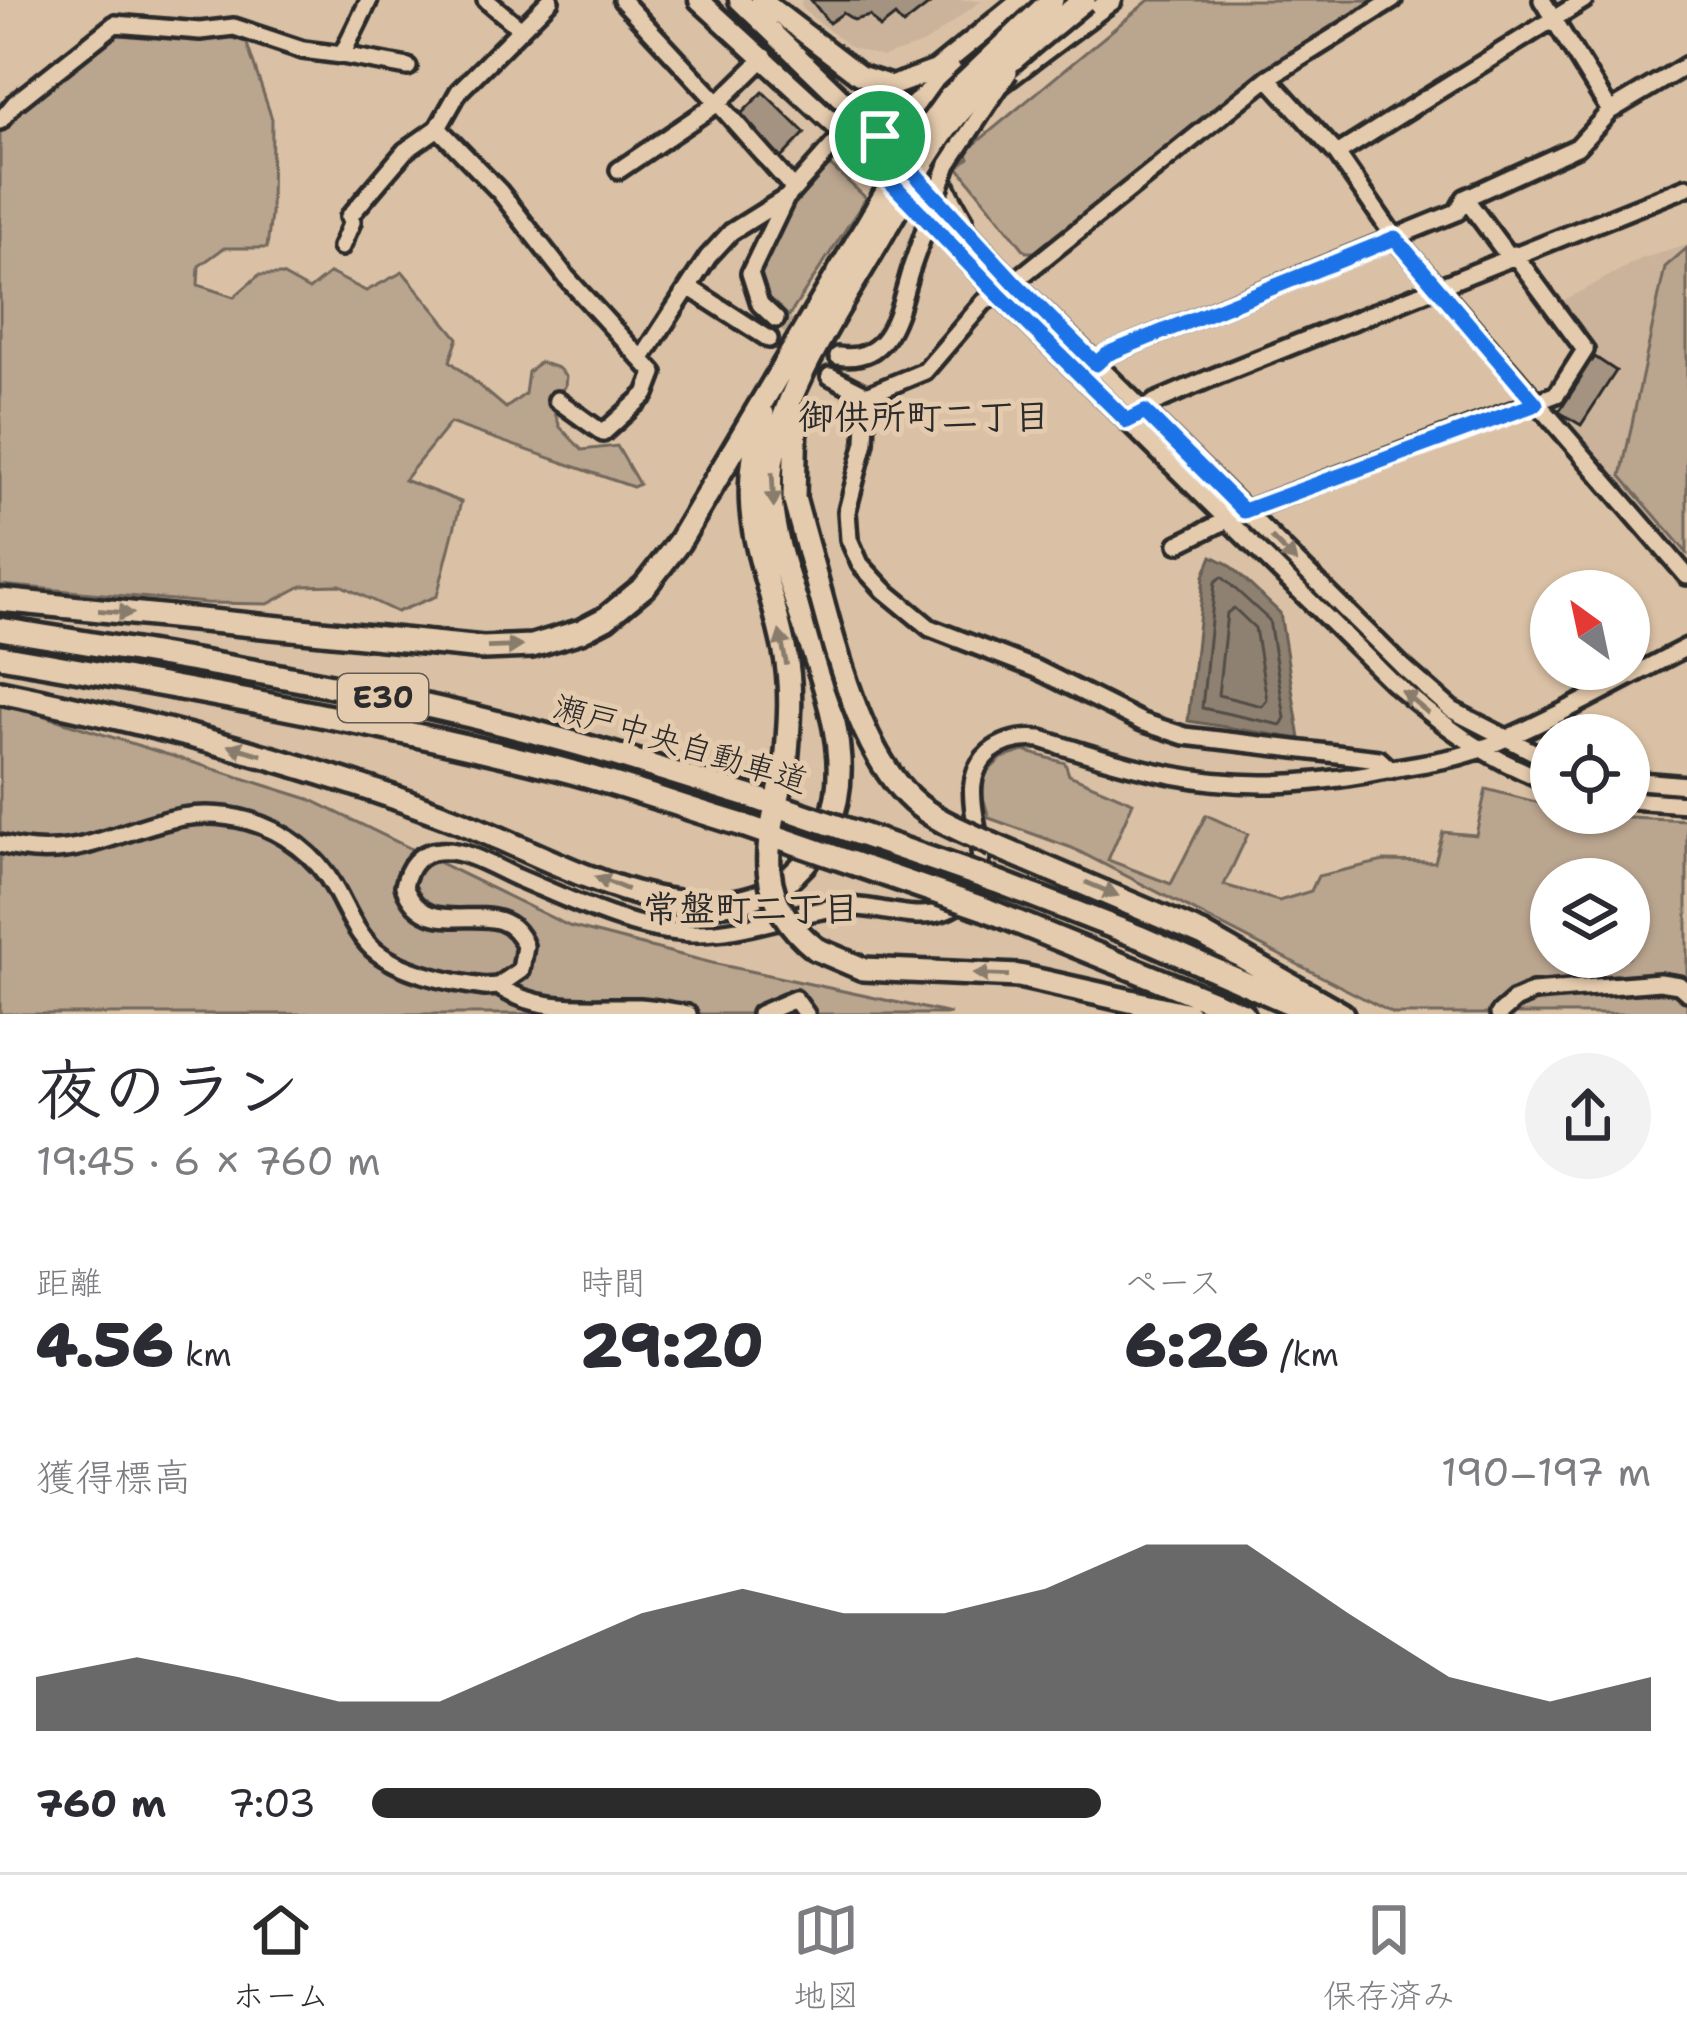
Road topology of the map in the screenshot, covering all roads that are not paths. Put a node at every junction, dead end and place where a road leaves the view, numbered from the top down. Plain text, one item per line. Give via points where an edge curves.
1 (369, 0) edge
2 (486, 0) edge
3 (550, 0) edge
4 (622, 0) edge
5 (698, 0) edge
6 (739, 0) edge
7 (1024, 0) edge
8 (1052, 0) edge
9 (1084, 0) edge
10 (1112, 0) edge
11 (1393, 0) edge
12 (1542, 0) edge
13 (1584, 0) edge
14 (764, 5) edge
15 (1554, 19) junction
16 (521, 29) junction
17 (1028, 46) junction
18 (342, 55) junction
19 (765, 57) junction
20 (1687, 65) edge
21 (408, 67) dead end
22 (1268, 78) junction
23 (976, 102) junction
24 (718, 104) junction
25 (1610, 111) junction
26 (860, 115) junction
27 (0, 121) edge
28 (438, 128) junction
29 (844, 133) junction
30 (880, 136) junction
31 (1337, 154) junction
32 (879, 167) junction
33 (619, 170) dead end
34 (1687, 187) edge
35 (790, 193) junction
36 (1465, 198) junction
37 (879, 221) junction
38 (1395, 238) junction
39 (978, 243) junction
40 (341, 247) dead end
41 (1512, 255) junction
42 (1014, 282) junction
43 (1438, 287) junction
44 (690, 288) junction
45 (998, 294) junction
46 (776, 319) tunnel mouth
47 (769, 339) tunnel mouth
48 (838, 356) dead end
49 (643, 357) junction
50 (1096, 364) junction
51 (1079, 373) junction
52 (830, 376) tunnel mouth
53 (801, 378) junction
54 (771, 385) junction
55 (868, 395) junction
56 (556, 400) dead end
57 (1536, 404) junction
58 (1145, 412) junction
59 (1127, 421) junction
60 (1244, 511) junction
61 (1227, 520) junction
62 (1178, 544) dead end
63 (1687, 576) edge
64 (0, 600) edge
65 (0, 629) edge
66 (1687, 647) edge
67 (0, 656) edge
68 (0, 692) edge
69 (1504, 738) junction
70 (1480, 749) junction
71 (1530, 751) edge
72 (1391, 770) junction
73 (1530, 772) edge
74 (1650, 782) edge
75 (1687, 785) edge
76 (1650, 801) edge
77 (1687, 804) edge
78 (0, 844) edge
79 (498, 986) junction
80 (1687, 992) edge
81 (688, 1014) edge
82 (760, 1014) edge
83 (806, 1014) edge
84 (1188, 1014) edge
85 (1243, 1014) edge
86 (1315, 1014) edge
87 (1342, 1014) edge
88 (1499, 1014) edge

1 - 18 street
2 - 16 street
3 - 16 street
4 - 24 street
5 - 19 main road
6 - 14 main road
7 - 14 main road via 936,70 892,86 859,75
7 - 30 main road
8 - 37 highway, bridge via 950,97 911,151
9 - 17 highway, bridge
10 - 23 main road
11 - 22 street
12 - 15 street
13 - 15 street
14 - 26 main road
15 - 25 street
15 - 31 street
16 - 28 street via 459,91
17 - 37 highway, bridge via 946,128
17 - 48 street, bridge via 948,164 890,333 871,354
18 - 21 street
18 - 27 street via 234,27 115,24
19 - 24 street
19 - 29 main road
20 - 25 street
22 - 31 street
22 - 42 street
23 - 30 main road via 922,132
23 - 39 street via 938,161
24 - 33 street
24 - 35 street
25 - 36 street via 1577,147
26 - 29 street
26 - 30 main road
28 - 40 street via 383,172 350,217
28 - 49 street
29 - 30 main road
29 - 32 street
29 - 35 street
30 - 32 main road
30 - 39 street
31 - 38 street
32 - 45 street
34 - 41 street
35 - 44 street via 731,232
35 - 46 street via 750,273 760,304
36 - 38 street via 1457,212
36 - 41 street
37 - 53 highway
37 - 54 highway
38 - 43 street
38 - 50 street
39 - 42 street
41 - 43 street
41 - 57 street via 1585,350 1557,394
42 - 45 street
42 - 50 street
43 - 57 street
43 - 58 street
44 - 47 street
44 - 49 street
45 - 51 street
45 - 55 street via 925,371
49 - 56 street via 654,373 646,394 603,433
50 - 51 street
50 - 58 street
51 - 59 street
52 - 55 street
53 -> 68 highway via 771,475 776,537 833,714 839,779 805,864 767,892 718,903 658,899 310,768
53 -> 87 highway, bridge via 794,498 881,764 944,823 1202,934
64 -> 54 highway via 466,647 556,640 606,619 654,576
84 -> 54 highway, bridge via 1019,976 863,969 816,949 779,909 767,852 786,764 789,686 750,507
55 - 72 street via 849,538 860,564 930,628 1185,736 1379,759
57 - 60 street
57 - 63 street
58 - 59 street
58 - 60 street
59 - 61 street
60 -> 69 street via 1403,668 1452,710
61 - 62 street
70 -> 61 street via 1390,681
65 - 86 highway, 瀬戸中央自動車道 / E30, bridge via 345,689 556,738 1001,883
66 - 69 street
67 - 85 highway, 瀬戸中央自動車道 / E30, bridge via 310,711 556,768 985,909
69 - 70 street
69 - 71 street
70 - 72 street
70 - 73 street
72 - 79 street via 1281,786 1222,784 1152,774 1041,739 1008,742 975,775 977,880 961,902 935,914 844,907 689,933 584,906 462,853 418,858 404,886 416,907 437,918 488,917 520,935 521,970
74 - 75 street
76 - 77 street
78 - 79 street via 59,853 176,816 251,821 314,859 383,956 469,985
79 - 81 street via 567,1012 642,1007
80 - 88 street via 1660,982 1533,992
82 - 83 street via 795,999

